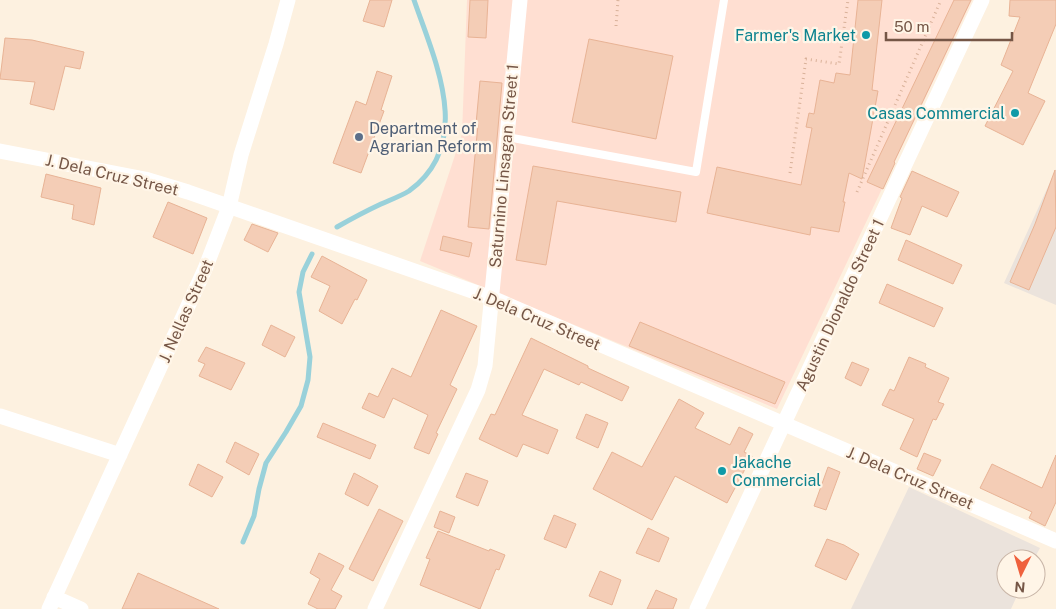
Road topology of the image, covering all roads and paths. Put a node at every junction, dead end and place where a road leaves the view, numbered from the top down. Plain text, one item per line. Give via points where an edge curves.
1 (288, 0) edge
2 (520, 0) edge
3 (618, 0) edge
4 (724, 0) edge
5 (848, 0) edge
6 (941, 0) edge
7 (982, 0) edge
8 (616, 26) dead end
9 (507, 137) junction
10 (0, 151) edge
11 (790, 173) dead end
12 (857, 192) dead end
13 (229, 207) junction
14 (492, 298) junction
15 (0, 416) edge
16 (784, 424) junction
17 (120, 455) junction
18 (1056, 541) edge
19 (52, 603) edge
20 (81, 609) edge
21 (375, 609) edge
22 (697, 609) edge

1 - 13 street, J. Nellas Street via 241,155
2 - 9 street, Saturnino Linsagan Street 1
3 - 8 path
4 - 9 lane via 696,172
5 - 11 path via 839,64 806,60
6 - 12 path
7 - 16 street, Agustin Dionaldo Street 1
9 - 14 street, Saturnino Linsagan Street 1
10 - 13 street, J. Dela Cruz Street via 145,179
13 - 14 street, J. Dela Cruz Street
13 - 17 street, J. Nellas Street via 205,269
14 - 16 street, J. Dela Cruz Street
14 - 21 street, Saturnino Linsagan Street 1 via 478,390
15 - 17 street
16 - 18 street, J. Dela Cruz Street
16 - 22 street, Agustin Dionaldo Street 1
17 - 19 street, J. Nellas Street
19 - 20 street

